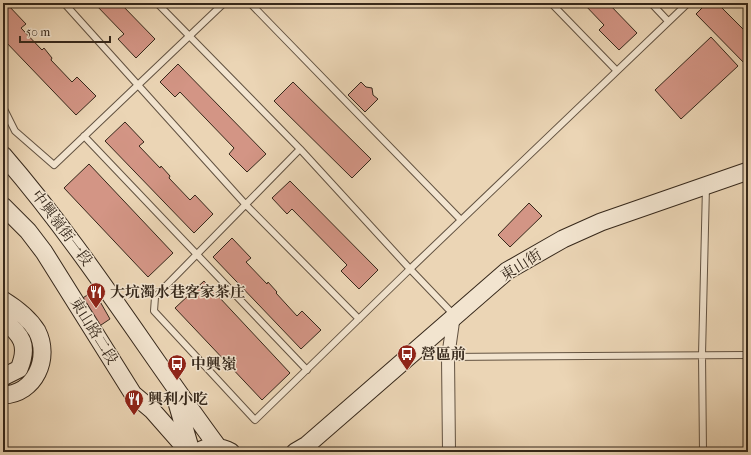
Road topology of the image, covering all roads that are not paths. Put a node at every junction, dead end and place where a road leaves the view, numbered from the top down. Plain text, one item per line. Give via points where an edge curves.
1 (64, 3) edge
2 (157, 3) edge
3 (224, 3) edge
4 (250, 3) edge
5 (551, 3) edge
6 (651, 3) edge
7 (688, 3) edge
8 (668, 22) junction
9 (190, 36) junction
10 (617, 71) junction
11 (137, 86) junction
12 (3, 107) edge
13 (84, 136) junction
14 (300, 149) junction
15 (3, 155) edge
16 (748, 171) edge
17 (706, 185) junction
18 (246, 205) junction
19 (3, 206) edge
20 (461, 220) junction
21 (197, 255) junction
22 (410, 269) junction
23 (3, 300) edge
24 (454, 315) junction
25 (359, 319) junction
26 (3, 320) edge
27 (702, 355) junction
28 (748, 355) edge
29 (448, 357) junction
30 (307, 370) junction
31 (3, 377) edge
32 (171, 384) junction
33 (3, 395) edge
34 (332, 422) junction
35 (225, 449) edge
36 (190, 452) edge
37 (198, 452) edge
38 (296, 452) edge
39 (309, 452) edge
40 (449, 452) edge
41 (703, 452) edge

1 - 11 lane
2 - 9 lane
3 - 9 lane
4 - 20 lane
5 - 10 lane
6 - 8 lane
7 - 8 lane
8 - 10 lane
9 - 11 lane
9 - 14 lane
10 - 20 lane
11 - 13 lane
11 - 18 lane
12 - 13 lane via 15,131 54,165
13 - 21 lane
14 - 18 lane
14 - 22 lane
15 - 32 main road, 中興嶺街一段 via 72,239
16 - 17 main road, 東山街
17 - 24 main road, 東山街 via 601,222 564,239 507,270
17 - 27 lane
18 - 21 lane
18 - 25 lane
19 - 36 main road, 東山路二段 via 28,231 44,252 133,394 152,410
20 - 22 lane
21 - 30 lane
21 - 30 lane via 155,297 154,311 256,420
22 - 24 lane
22 - 25 lane
23 - 33 main road via 26,317 37,331 42,346 42,359 38,372 30,383 20,391
24 - 29 street
24 - 34 main road, 東山街
25 - 30 lane
26 - 31 main road via 14,329 23,342 24,357 19,369
27 - 28 lane
27 - 29 lane
27 - 41 lane
29 - 40 street
32 - 35 main road, 中興嶺街一段
32 - 36 main road, 中興嶺街一段
34 - 38 main road, 東山街
34 - 39 main road, 東山街
35 - 37 main road via 210,447

